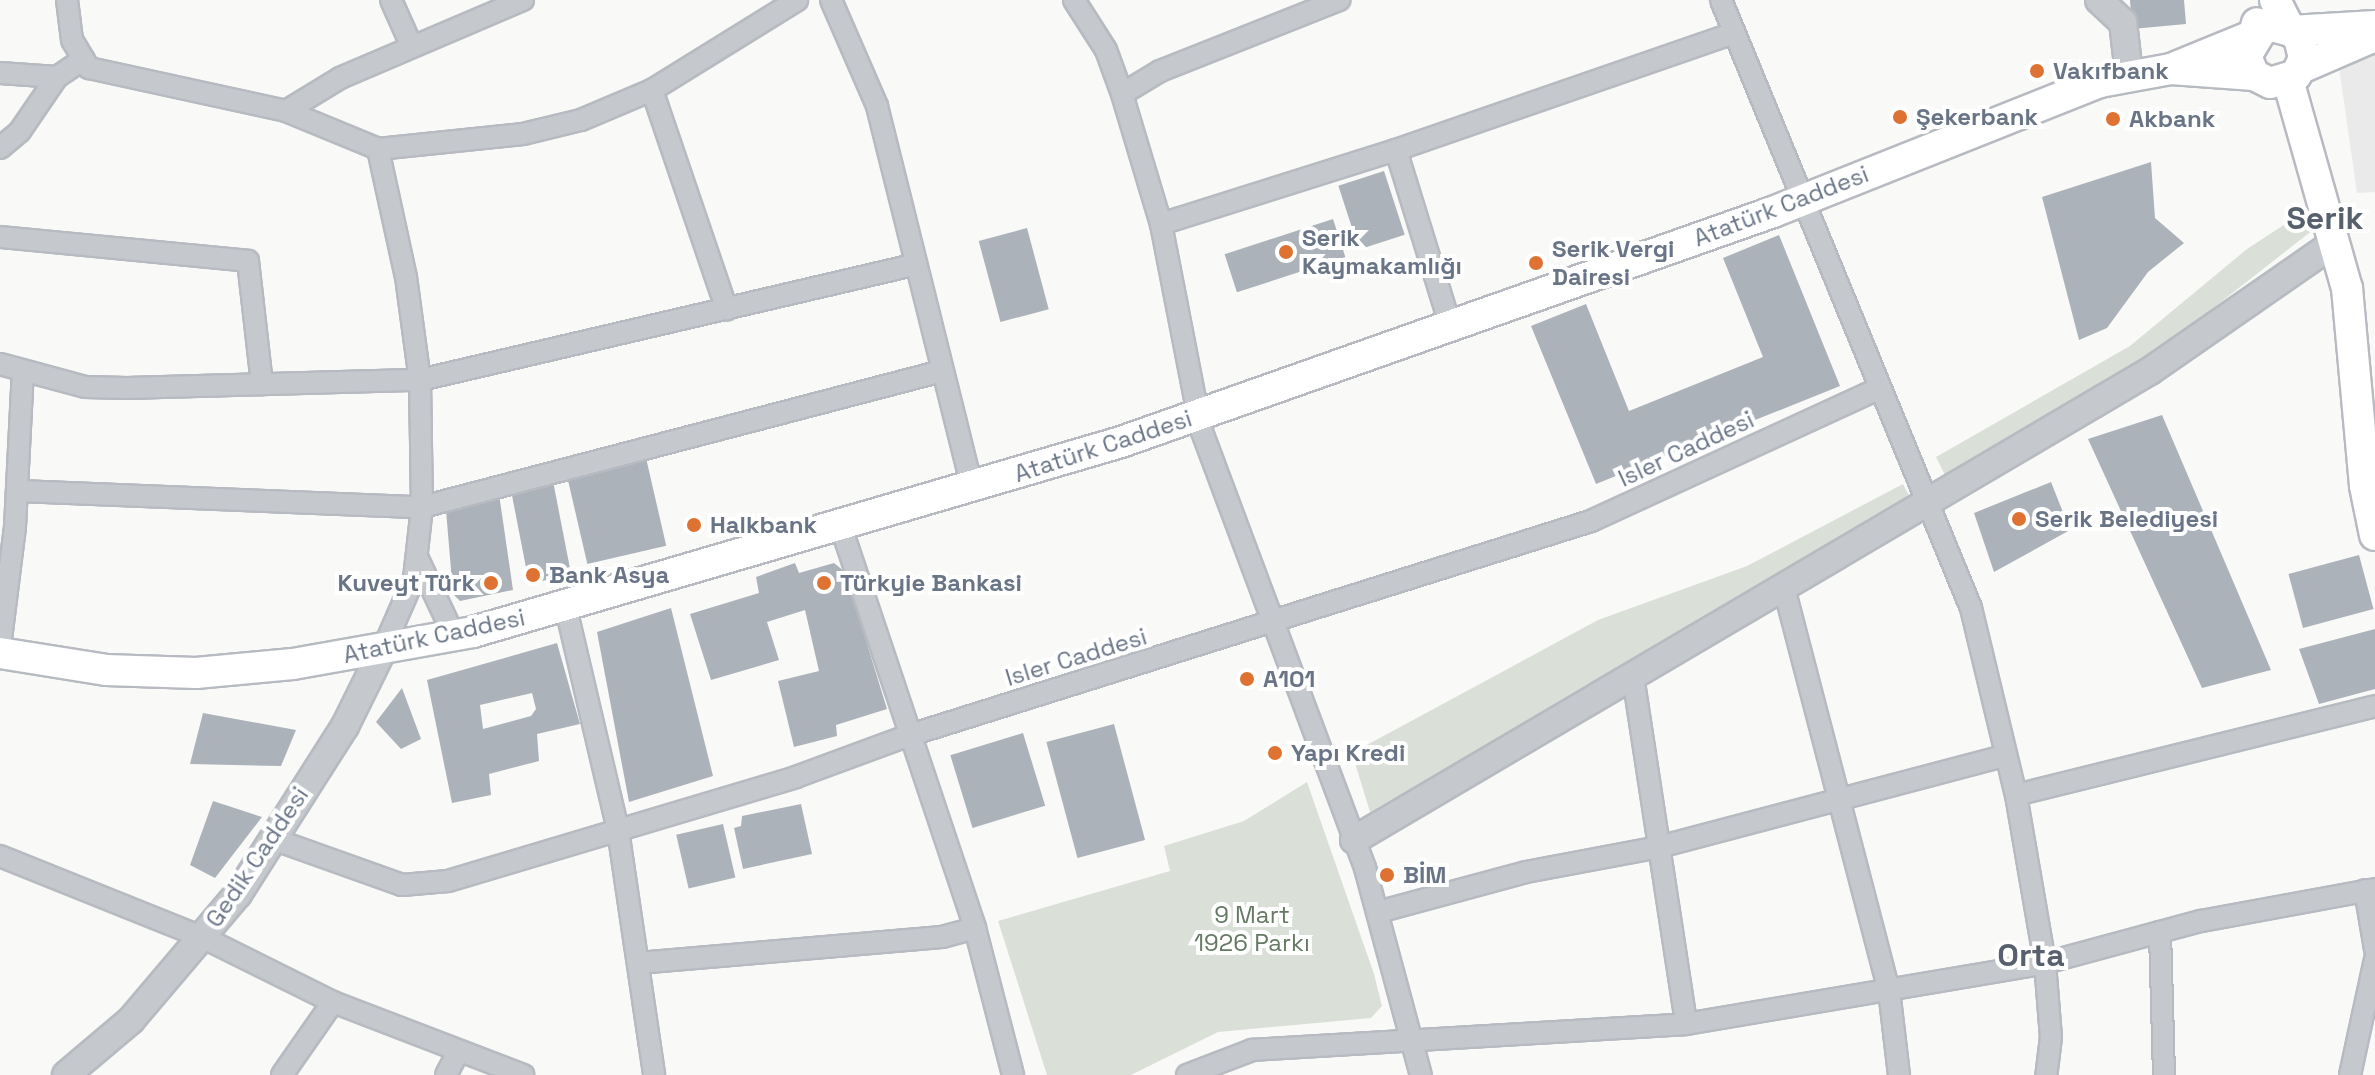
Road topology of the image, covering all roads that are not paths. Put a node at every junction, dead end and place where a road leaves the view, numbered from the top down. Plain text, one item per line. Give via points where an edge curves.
1 (67, 0) edge
2 (391, 0) edge
3 (523, 0) edge
4 (797, 0) edge
5 (831, 0) edge
6 (1074, 0) edge
7 (1339, 0) edge
8 (1721, 0) edge
9 (2099, 0) edge
10 (2264, 0) edge
11 (2275, 0) edge
12 (2375, 26) edge
13 (2291, 31) junction
14 (1734, 33) junction
15 (2254, 35) junction
16 (2375, 36) edge
17 (412, 47) junction
18 (84, 59) junction
19 (2171, 69) junction
20 (0, 73) edge
21 (2129, 74) junction
22 (2295, 74) junction
23 (2254, 75) junction
24 (57, 77) junction
25 (652, 90) junction
26 (1122, 94) junction
27 (286, 111) junction
28 (0, 148) edge
29 (378, 149) junction
30 (1396, 150) junction
31 (1801, 200) junction
32 (1161, 224) junction
33 (0, 237) edge
34 (2334, 243) junction
35 (913, 265) junction
36 (727, 310) junction
37 (1451, 328) junction
38 (0, 364) edge
39 (23, 370) junction
40 (942, 371) junction
41 (420, 380) junction
42 (262, 384) junction
43 (1880, 388) junction
44 (1198, 416) junction
45 (972, 487) junction
46 (17, 491) junction
47 (1931, 503) junction
48 (422, 507) junction
49 (840, 524) junction
50 (8, 526) edge
51 (2375, 535) edge
52 (418, 559) junction
53 (1784, 588) junction
54 (565, 604) junction
55 (1274, 623) junction
56 (454, 636) junction
57 (383, 649) junction
58 (0, 650) edge
59 (1633, 676) junction
60 (2375, 706) edge
61 (907, 736) junction
62 (2006, 755) junction
63 (2016, 795) junction
64 (1838, 800) junction
65 (618, 830) junction
66 (273, 839) junction
67 (1354, 840) junction
68 (1659, 847) junction
69 (0, 856) edge
70 (2370, 890) edge
71 (1378, 912) junction
72 (975, 928) junction
73 (2160, 932) junction
74 (202, 937) junction
75 (2375, 949) edge
76 (2375, 959) edge
77 (638, 963) junction
78 (2045, 963) junction
79 (1889, 990) junction
80 (333, 1002) junction
81 (1686, 1024) junction
82 (1414, 1043) junction
83 (459, 1051) junction
84 (66, 1075) edge
85 (282, 1075) edge
86 (446, 1075) edge
87 (523, 1075) edge
88 (654, 1075) edge
89 (1013, 1075) edge
90 (1187, 1075) edge
91 (1421, 1075) edge
92 (1899, 1075) edge
93 (2046, 1075) edge
94 (2164, 1075) edge
95 (2350, 1075) edge

1 - 18 street via 72,40
2 - 17 street
3 - 17 street
4 - 25 street
5 - 35 street via 877,106
6 - 26 street via 1106,50
7 - 26 street via 1160,71
8 - 14 street
9 - 21 street via 2123,22
10 - 15 main road
11 - 13 main road
12 - 13 main road
13 - 15 main road via 2272,26
13 - 22 main road via 2303,47
14 - 30 street
14 - 31 street
15 - 19 main road, Atatürk Caddesi
15 - 23 main road via 2246,56
16 - 22 main road
17 - 27 street via 340,78
18 - 24 street
18 - 27 street via 89,68 121,79
19 - 21 main road, Atatürk Caddesi
19 - 23 main road, Atatürk Caddesi
20 - 24 street
21 - 31 main road, Atatürk Caddesi
22 - 23 main road via 2270,83
22 - 34 main road
24 - 28 street via 20,131
25 - 29 street via 581,120 523,134
25 - 36 street
26 - 32 street
27 - 29 street
29 - 41 street via 406,277
30 - 32 street
30 - 37 street
31 - 37 main road, Atatürk Caddesi
31 - 43 street
32 - 44 street
33 - 42 street via 248,261
34 - 47 street via 2150,371
34 - 51 main road via 2347,288 2365,486
35 - 36 street
35 - 40 street
36 - 41 street
37 - 44 main road, Atatürk Caddesi
38 - 39 street
39 - 42 street via 85,387
39 - 46 street
40 - 45 street
40 - 48 street
41 - 42 street
41 - 48 street
43 - 47 street
43 - 55 street, Isler Caddesi via 1591,521
44 - 45 main road, Atatürk Caddesi
44 - 55 street
45 - 49 main road, Atatürk Caddesi
46 - 48 street
46 - 50 street
47 - 53 street
47 - 62 street via 1971,608
48 - 52 street
49 - 54 main road, Atatürk Caddesi
49 - 61 street
50 - 58 street
52 - 56 street
52 - 57 street via 409,597
53 - 59 street
53 - 64 street
54 - 56 main road, Atatürk Caddesi
54 - 65 street
55 - 61 street, Isler Caddesi
55 - 67 street
56 - 57 main road, Atatürk Caddesi
57 - 58 main road, Atatürk Caddesi via 196,673 106,670
57 - 66 street, Gedik Caddesi via 345,726
59 - 67 street
59 - 68 street
60 - 63 street
61 - 65 street, Isler Caddesi via 796,777
61 - 72 street
62 - 63 street
62 - 64 street
63 - 78 street
64 - 68 street
64 - 79 street
65 - 66 street, Isler Caddesi via 448,881 402,885
65 - 77 street
66 - 74 street, Gedik Caddesi
67 - 71 street
68 - 71 street via 1526,872
68 - 81 street
69 - 74 street
70 - 73 street
70 - 75 street
71 - 82 street
72 - 77 street via 942,937
72 - 89 street
73 - 78 street
73 - 94 street
74 - 80 street
74 - 84 street, Gedik Caddesi via 131,1020
76 - 95 street
77 - 88 street
78 - 79 street
78 - 93 street via 2051,1037
79 - 81 street
79 - 92 street
80 - 83 street
80 - 85 street
81 - 82 street
82 - 90 street via 1252,1050
82 - 91 street
83 - 86 street
83 - 87 street

